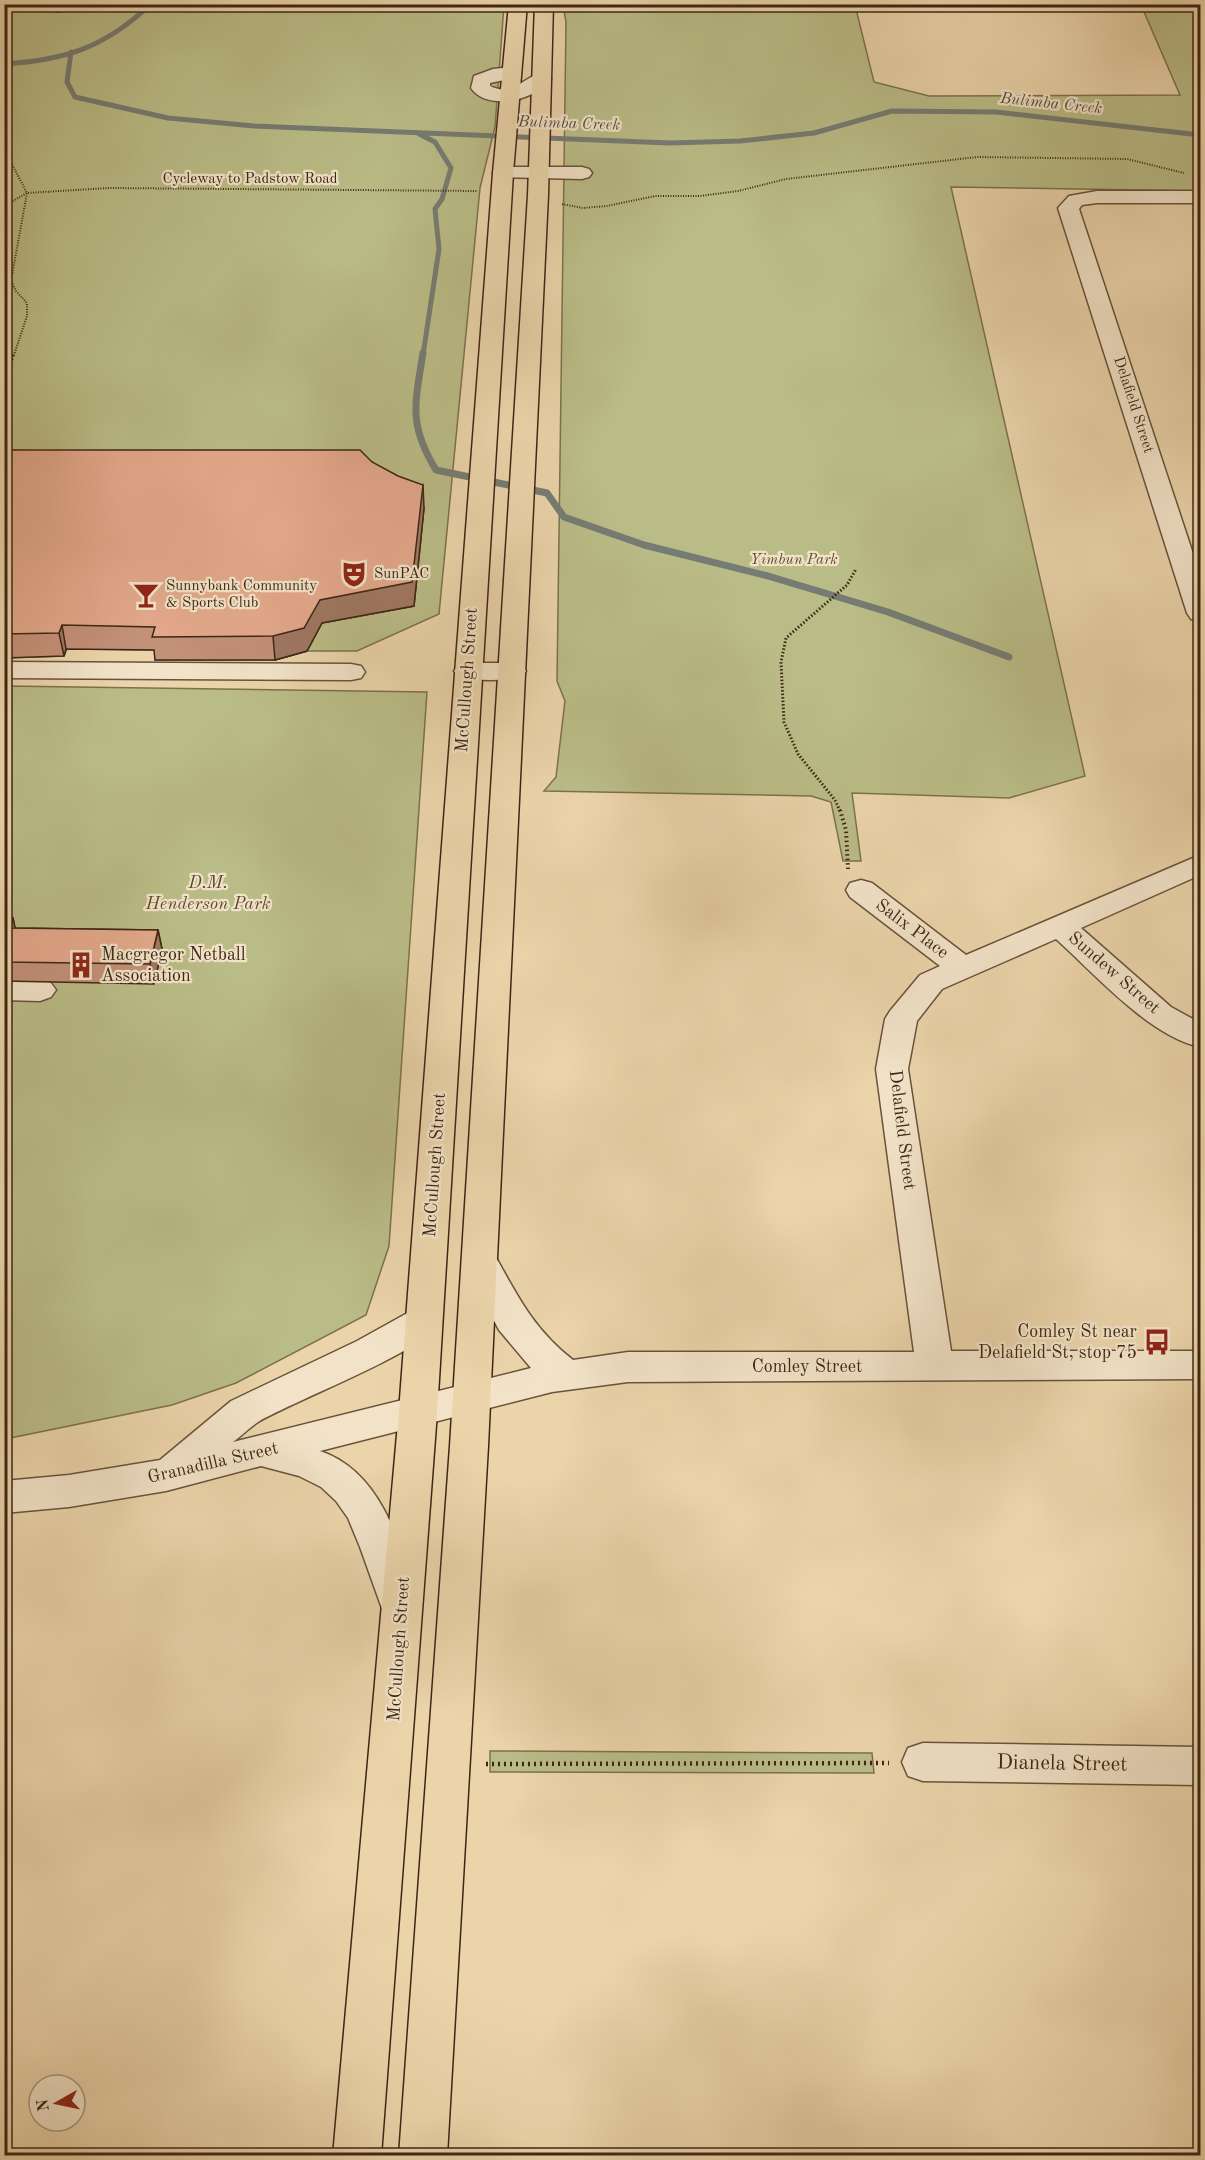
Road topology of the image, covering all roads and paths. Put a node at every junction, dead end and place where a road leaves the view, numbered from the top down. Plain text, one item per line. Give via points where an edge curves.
1 (9, 4) edge
2 (518, 4) edge
3 (544, 4) edge
4 (4, 22) edge
5 (512, 73) junction
6 (542, 79) junction
7 (509, 104) junction
8 (4, 149) edge
9 (504, 164) junction
10 (582, 173) dead end
11 (539, 174) junction
12 (1191, 176) dead end
13 (472, 190) dead end
14 (27, 193) junction
15 (1200, 197) edge
16 (4, 206) edge
17 (12, 366) junction
18 (4, 367) edge
19 (4, 383) edge
20 (856, 569) dead end
21 (1200, 613) edge
22 (804, 620) joint
23 (4, 670) edge
24 (468, 671) junction
25 (512, 671) junction
26 (351, 672) dead end
27 (1200, 864) edge
28 (861, 890) joint
29 (1059, 926) junction
30 (963, 968) junction
31 (4, 989) edge
32 (40, 990) dead end
33 (1200, 1036) edge
34 (480, 1261) junction
35 (424, 1321) junction
36 (1200, 1365) edge
37 (935, 1366) junction
38 (566, 1376) junction
39 (472, 1398) junction
40 (418, 1412) junction
41 (263, 1451) junction
42 (166, 1475) junction
43 (4, 1497) edge
44 (402, 1615) junction
45 (923, 1762) joint
46 (479, 1764) dead end
47 (1200, 1766) edge
48 (357, 2156) edge
49 (423, 2156) edge

1 - 4 path via 12,9
2 - 5 main road, McCullough Street
3 - 6 main road
5 - 7 main road, McCullough Street
5 - 7 street via 481,80 480,88
6 - 7 street
6 - 11 main road
7 - 9 main road, McCullough Street
8 - 14 path
9 - 11 street
9 - 24 main road, McCullough Street
10 - 11 street
11 - 12 path via 556,203 571,207 607,206 655,196 700,196 786,179 977,157 1127,159
11 - 25 main road
13 - 14 path, Cycleway to Padstow Road via 109,188
14 - 16 path
14 - 17 path via 11,281 27,303 27,316
15 - 21 street, Delafield Street via 1097,197 1076,200 1068,208
17 - 18 path
17 - 19 path
20 - 22 path via 847,585
22 - 28 path via 786,638 781,662 784,722 798,754 835,800 842,815 848,869
23 - 26 street
24 - 25 street
24 - 35 main road, McCullough Street
25 - 34 main road
27 - 29 street, Delafield Street
28 - 30 street, Salix Place
29 - 30 street, Delafield Street
29 - 33 street, Sundew Street via 1160,1015
30 - 37 street, Delafield Street via 931,982 901,1020 892,1069
31 - 32 street
34 - 38 street via 512,1320 538,1353
34 - 39 main road
35 - 40 main road, McCullough Street
35 - 42 street via 244,1412
36 - 37 street, Comley Street
37 - 38 street, Comley Street via 628,1367
38 - 39 street, Comley Street
39 - 40 street, Comley Street
39 - 49 main road
40 - 41 street, Granadilla Street
40 - 44 main road, McCullough Street
41 - 42 street, Granadilla Street
41 - 44 street via 320,1467 350,1489 380,1542
42 - 43 street, Granadilla Street
44 - 48 main road, McCullough Street
45 - 46 path
45 - 47 street, Dianela Street

